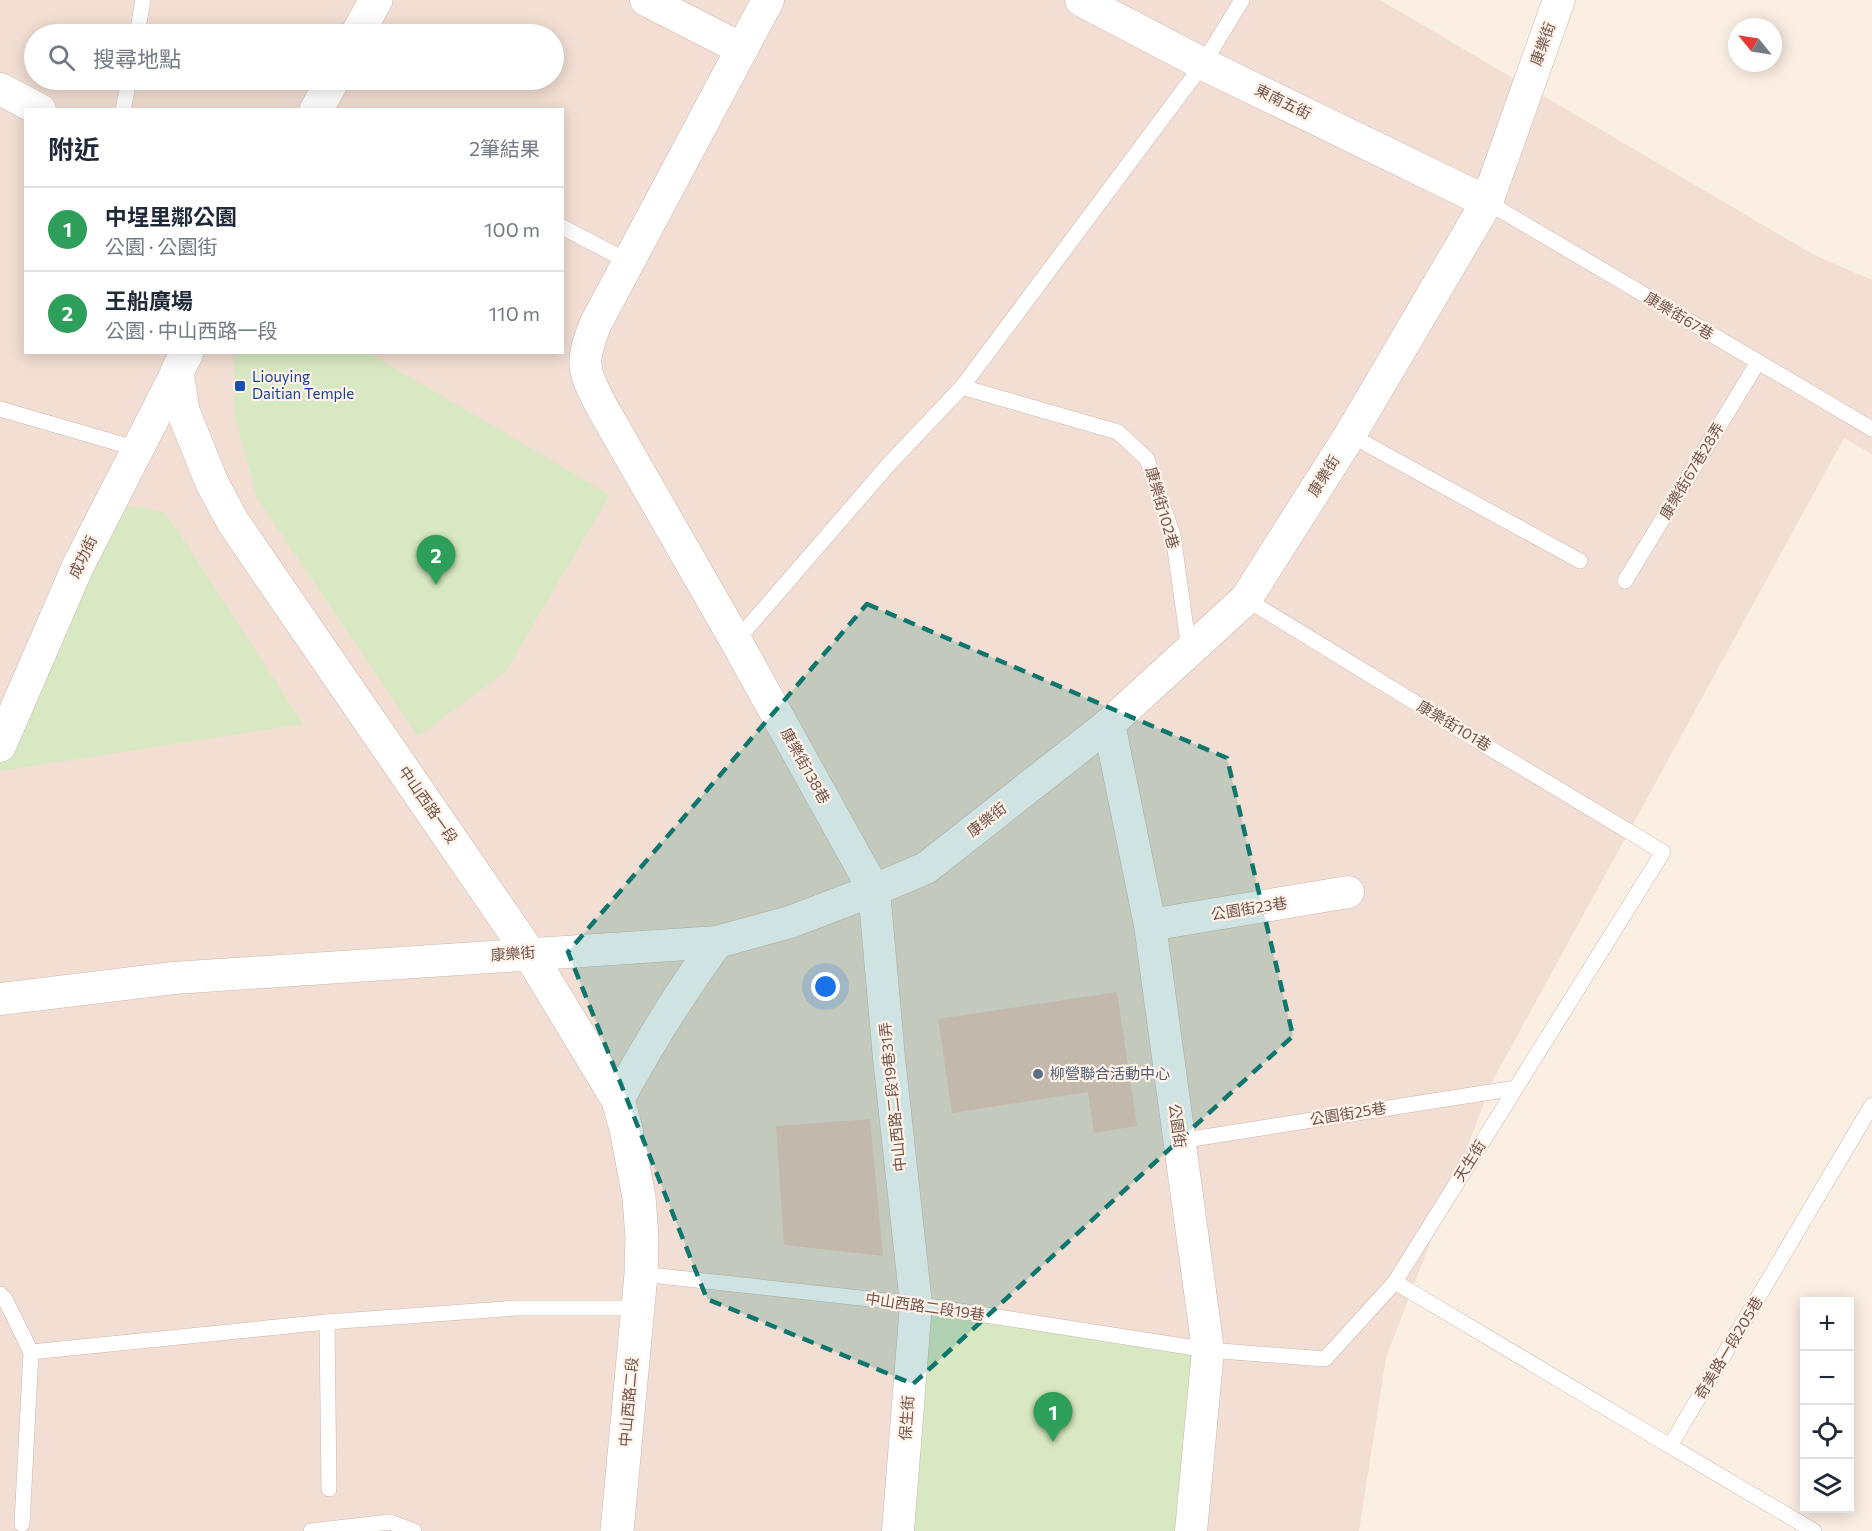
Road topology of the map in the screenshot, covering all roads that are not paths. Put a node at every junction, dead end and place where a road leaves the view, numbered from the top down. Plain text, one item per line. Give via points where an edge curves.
1 (143, 0) edge
2 (376, 0) edge
3 (646, 0) edge
4 (768, 0) edge
5 (1081, 0) edge
6 (1242, 0) edge
7 (1558, 0) edge
8 (139, 24) edge
9 (363, 24) edge
10 (742, 49) junction
11 (1203, 63) junction
12 (0, 89) edge
13 (127, 90) edge
14 (36, 108) edge
15 (123, 108) edge
16 (1486, 202) junction
17 (564, 228) edge
18 (629, 262) junction
19 (182, 362) edge
20 (1758, 362) junction
21 (962, 387) junction
22 (0, 409) edge
23 (1872, 429) edge
24 (1350, 435) junction
25 (138, 449) junction
26 (1580, 561) dead end
27 (1625, 581) dead end
28 (1246, 599) junction
29 (736, 641) junction
30 (1189, 651) junction
31 (1109, 724) junction
32 (0, 747) edge
33 (1663, 852) joint
34 (874, 891) junction
35 (1348, 892) dead end
36 (1150, 925) junction
37 (717, 942) junction
38 (529, 953) junction
39 (0, 999) edge
40 (1516, 1088) junction
41 (618, 1100) junction
42 (1872, 1105) edge
43 (1179, 1141) junction
44 (641, 1274) junction
45 (1395, 1282) junction
46 (0, 1294) edge
47 (916, 1304) junction
48 (638, 1308) junction
49 (327, 1322) junction
50 (1208, 1350) junction
51 (31, 1352) junction
52 (1670, 1446) junction
53 (329, 1489) dead end
54 (22, 1524) dead end
55 (311, 1531) edge
56 (414, 1531) edge
57 (617, 1531) edge
58 (898, 1531) edge
59 (1191, 1531) edge
60 (1814, 1531) edge

1 - 8 lane
2 - 9 street
3 - 10 street
4 - 10 street, 康樂街138巷
5 - 11 street, 東南五街
6 - 11 lane
7 - 16 street, 康樂街
10 - 18 street, 康樂街138巷
11 - 16 street, 東南五街
11 - 21 lane
12 - 14 street
13 - 15 lane
16 - 20 lane, 康樂街67巷
16 - 24 street, 康樂街
17 - 18 lane
18 - 29 street, 康樂街138巷 via 596,323 586,350 586,376
19 - 25 street, 成功街
19 - 38 street, 中山西路一段 via 183,411 212,483 233,522
20 - 23 lane, 康樂街67巷
20 - 27 lane, 康樂街67巷28弄
21 - 29 lane via 890,463
21 - 30 lane, 康樂街102巷 via 1118,432 1147,459 1173,535
22 - 25 lane
24 - 26 lane
24 - 28 street, 康樂街
25 - 32 street, 成功街 via 78,566
28 - 30 street, 康樂街
28 - 33 lane, 康樂街101巷
29 - 34 street, 康樂街138巷
30 - 31 street, 康樂街
31 - 34 street, 康樂街 via 926,868
31 - 36 street, 公園街
33 - 40 lane, 天生街
34 - 37 street, 康樂街 via 790,922
34 - 47 street, 中山西路二段19巷31弄
35 - 36 street, 公園街23巷
36 - 43 street, 公園街
37 - 38 street, 康樂街
37 - 41 street via 644,1051
38 - 39 street, 康樂街 via 174,978
38 - 41 street, 中山西路一段
40 - 43 lane, 公園街25巷
40 - 45 lane, 天生街
41 - 44 street, 中山西路一段 via 639,1197
42 - 52 lane, 奇美路一段205巷
43 - 50 street, 公園街
44 - 47 lane, 中山西路二段19巷
44 - 48 street, 中山西路二段
45 - 50 lane, 天生街 via 1325,1359
45 - 52 lane
46 - 51 lane
47 - 50 lane, 中山西路二段19巷
47 - 58 street, 保生街
48 - 49 lane via 516,1308
48 - 57 street, 中山西路二段
49 - 51 lane
49 - 53 lane
50 - 59 street, 公園街
51 - 54 lane
52 - 60 lane
55 - 56 lane via 390,1522

